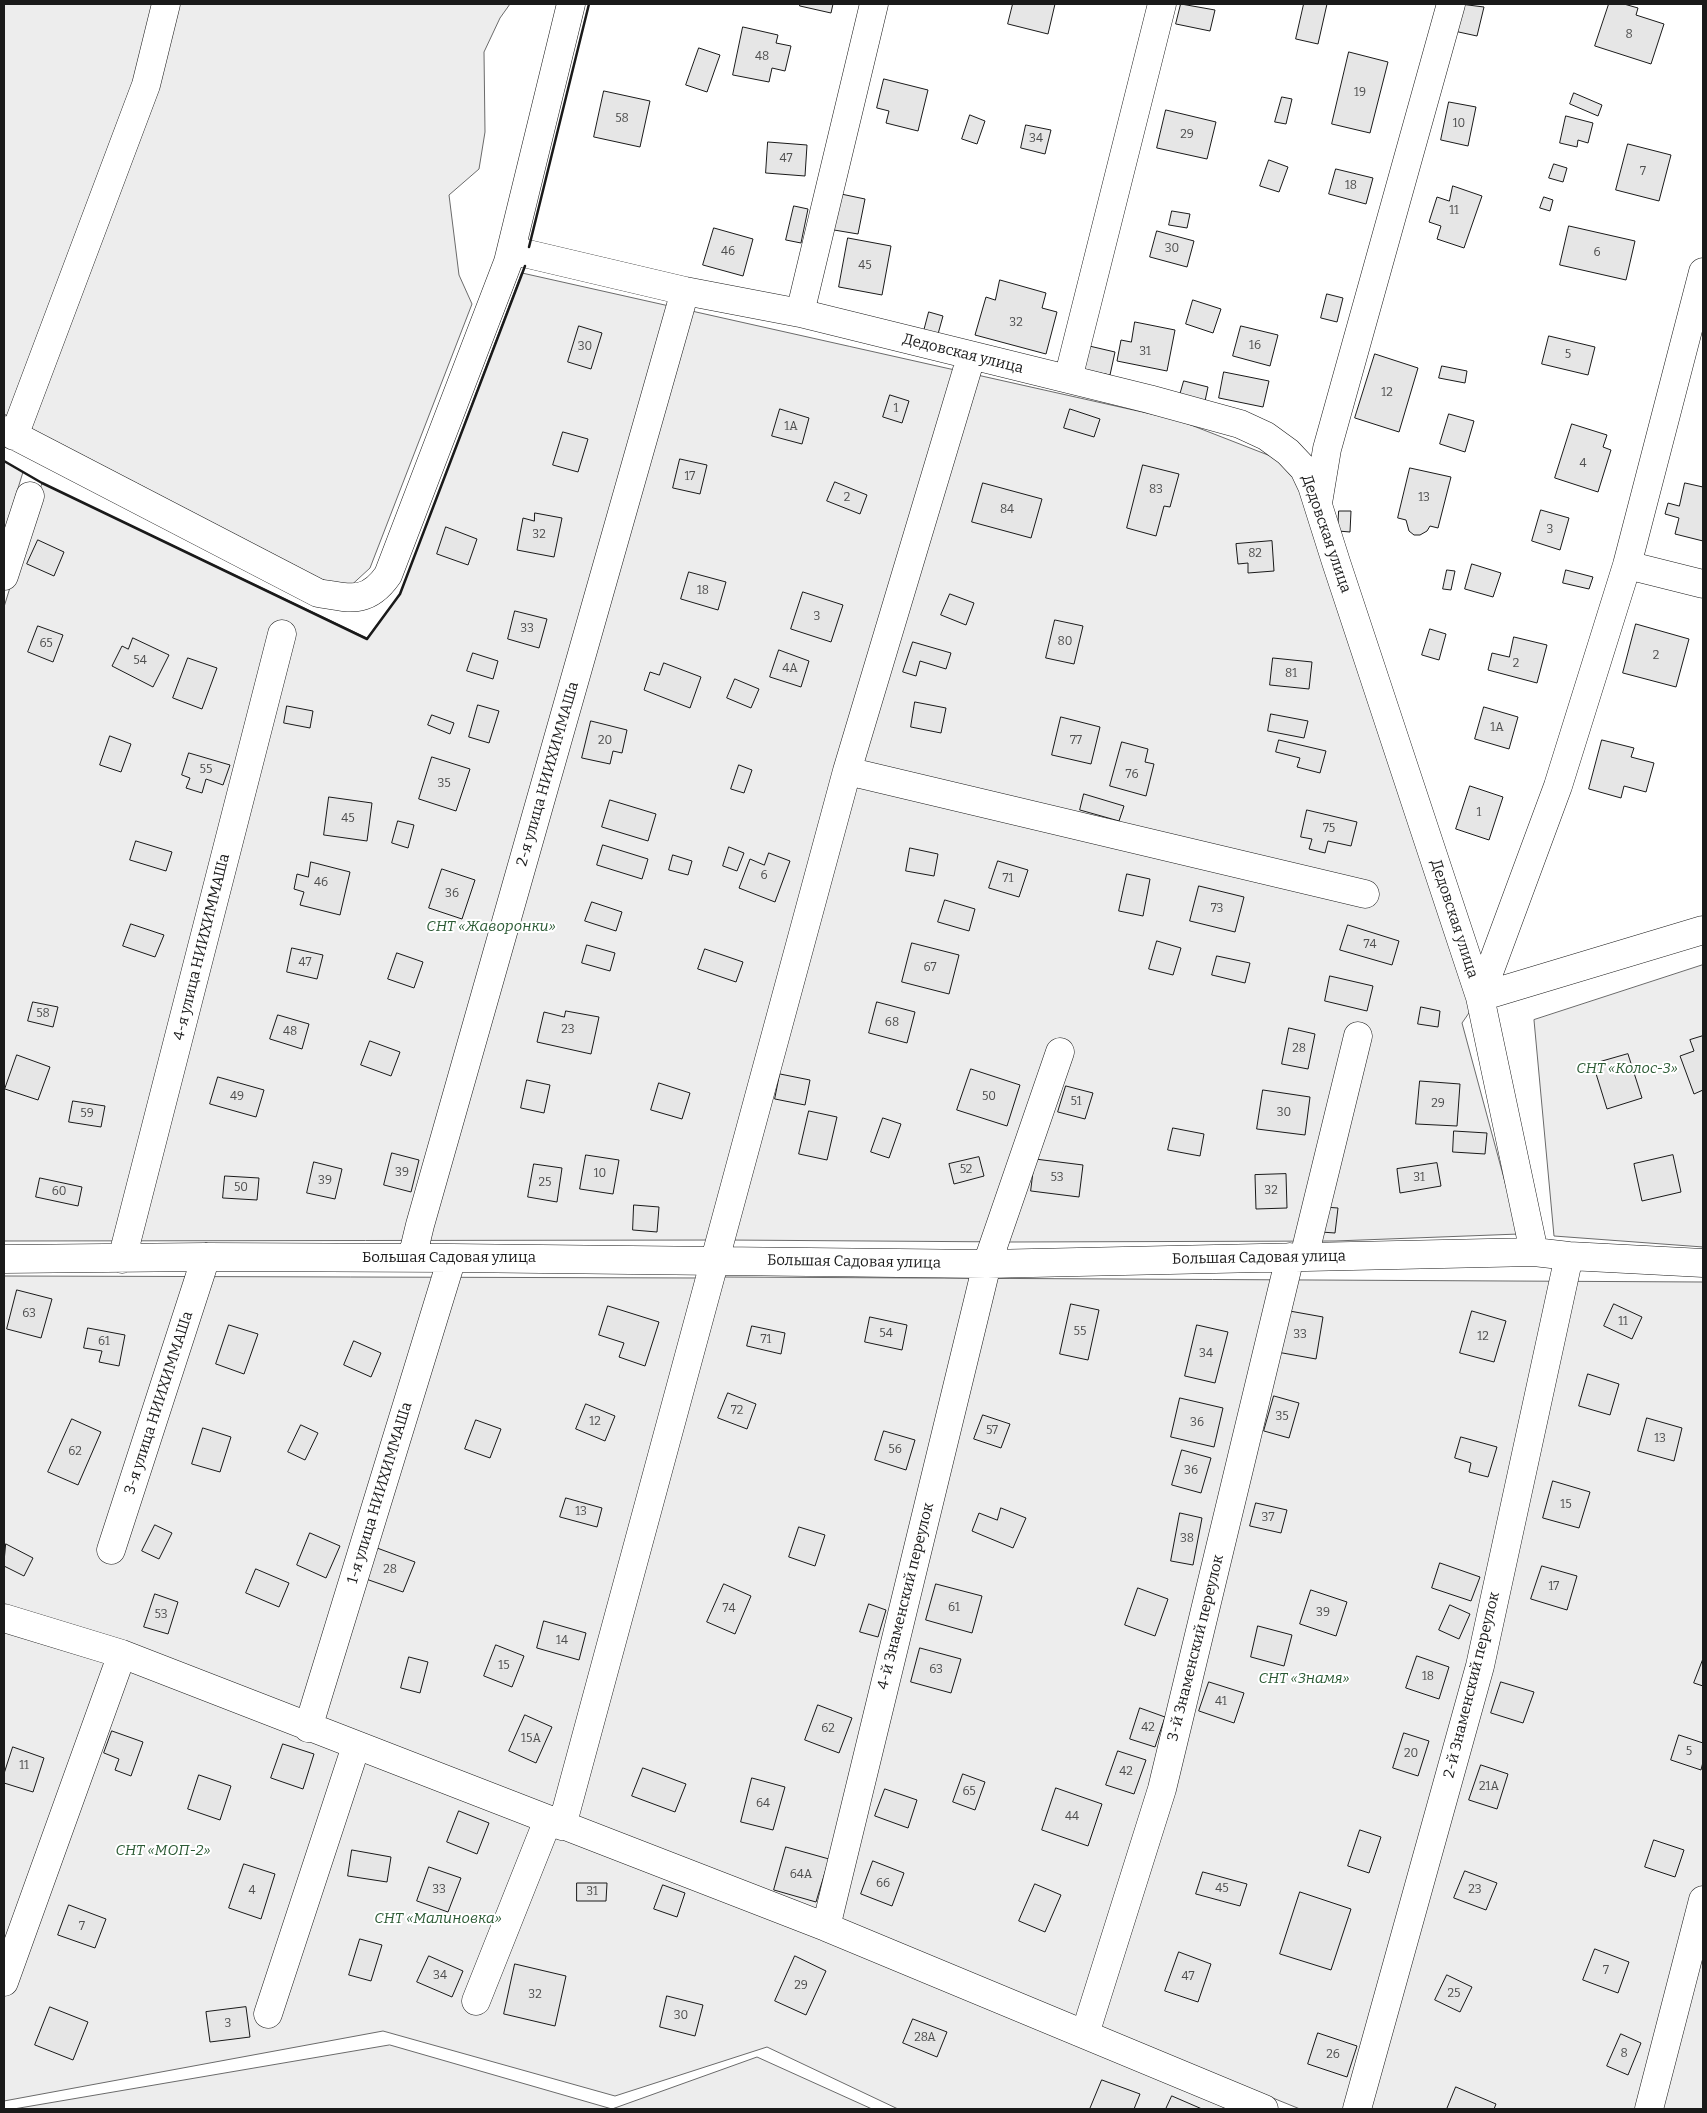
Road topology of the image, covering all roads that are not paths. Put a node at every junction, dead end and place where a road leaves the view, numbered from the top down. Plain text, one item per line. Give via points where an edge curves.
1 (166, 4) edge
2 (571, 4) edge
3 (874, 4) edge
4 (1162, 4) edge
5 (1452, 4) edge
6 (511, 250) junction
7 (1703, 272) edge
8 (685, 291) junction
9 (800, 313) junction
10 (971, 357) junction
11 (1068, 379) junction
12 (9, 433) edge
13 (30, 496) dead end
14 (1318, 503) junction
15 (1627, 565) junction
16 (4, 576) edge
17 (1703, 584) edge
18 (282, 634) dead end
19 (847, 771) junction
20 (1365, 894) dead end
21 (1703, 930) edge
22 (1480, 996) junction
23 (1358, 1036) dead end
24 (1060, 1052) dead end
25 (1534, 1252) junction
26 (1569, 1256) junction
27 (206, 1257) junction
28 (1297, 1257) junction
29 (412, 1258) junction
30 (452, 1258) junction
31 (4, 1259) edge
32 (122, 1259) junction
33 (714, 1260) junction
34 (1703, 1263) edge
35 (987, 1264) junction
36 (111, 1550) dead end
37 (4, 1618) edge
38 (122, 1654) junction
39 (308, 1728) junction
40 (356, 1746) junction
41 (555, 1823) junction
42 (1703, 1900) edge
43 (826, 1928) junction
44 (4, 1982) edge
45 (476, 2001) dead end
46 (268, 2014) dead end
47 (1085, 2034) junction
48 (1657, 2107) edge
49 (1264, 2109) edge
50 (1357, 2109) edge

1 - 12 street via 146,85
2 - 6 street
3 - 9 street
4 - 11 street
5 - 14 street via 1328,450
6 - 8 street, Дедовская улица
6 - 12 street via 388,576 368,595 356,599 318,593
7 - 15 street
8 - 9 street, Дедовская улица
8 - 29 street, 2-я улица НИИХИММАШа
9 - 10 street, Дедовская улица
10 - 11 street, Дедовская улица
10 - 19 street
11 - 14 street, Дедовская улица via 1210,415 1266,436 1304,469
13 - 16 street
14 - 22 street, Дедовская улица
15 - 17 street
15 - 22 street via 1558,786
18 - 32 street, 4-я улица НИИХИММАШа
19 - 20 street
19 - 33 street
21 - 22 street
22 - 25 street, Дедовская улица
23 - 28 street, 3-й Знаменский переулок
24 - 35 street, 4-й Знаменский переулок
25 - 26 street, Большая Садовая улица
25 - 28 street, Большая Садовая улица
26 - 34 street, Большая Садовая улица
26 - 50 street, 2-й Знаменский переулок via 1480,1666
27 - 29 street, Большая Садовая улица
27 - 32 street, Большая Садовая улица
27 - 36 street, 3-я улица НИИХИММАШа
28 - 35 street, Большая Садовая улица
28 - 47 street, 3-й Знаменский переулок via 1162,1789
29 - 30 street, Большая Садовая улица
30 - 33 street, Большая Садовая улица
30 - 39 street, 1-я улица НИИХИММАШа
31 - 32 street, Большая Садовая улица
33 - 35 street, Большая Садовая улица
33 - 41 street
35 - 43 street, 4-й Знаменский переулок
37 - 38 street
38 - 39 street
38 - 44 street
39 - 40 street
40 - 41 street
40 - 46 street
41 - 43 street
41 - 45 street
42 - 48 street
43 - 47 street
47 - 49 street

